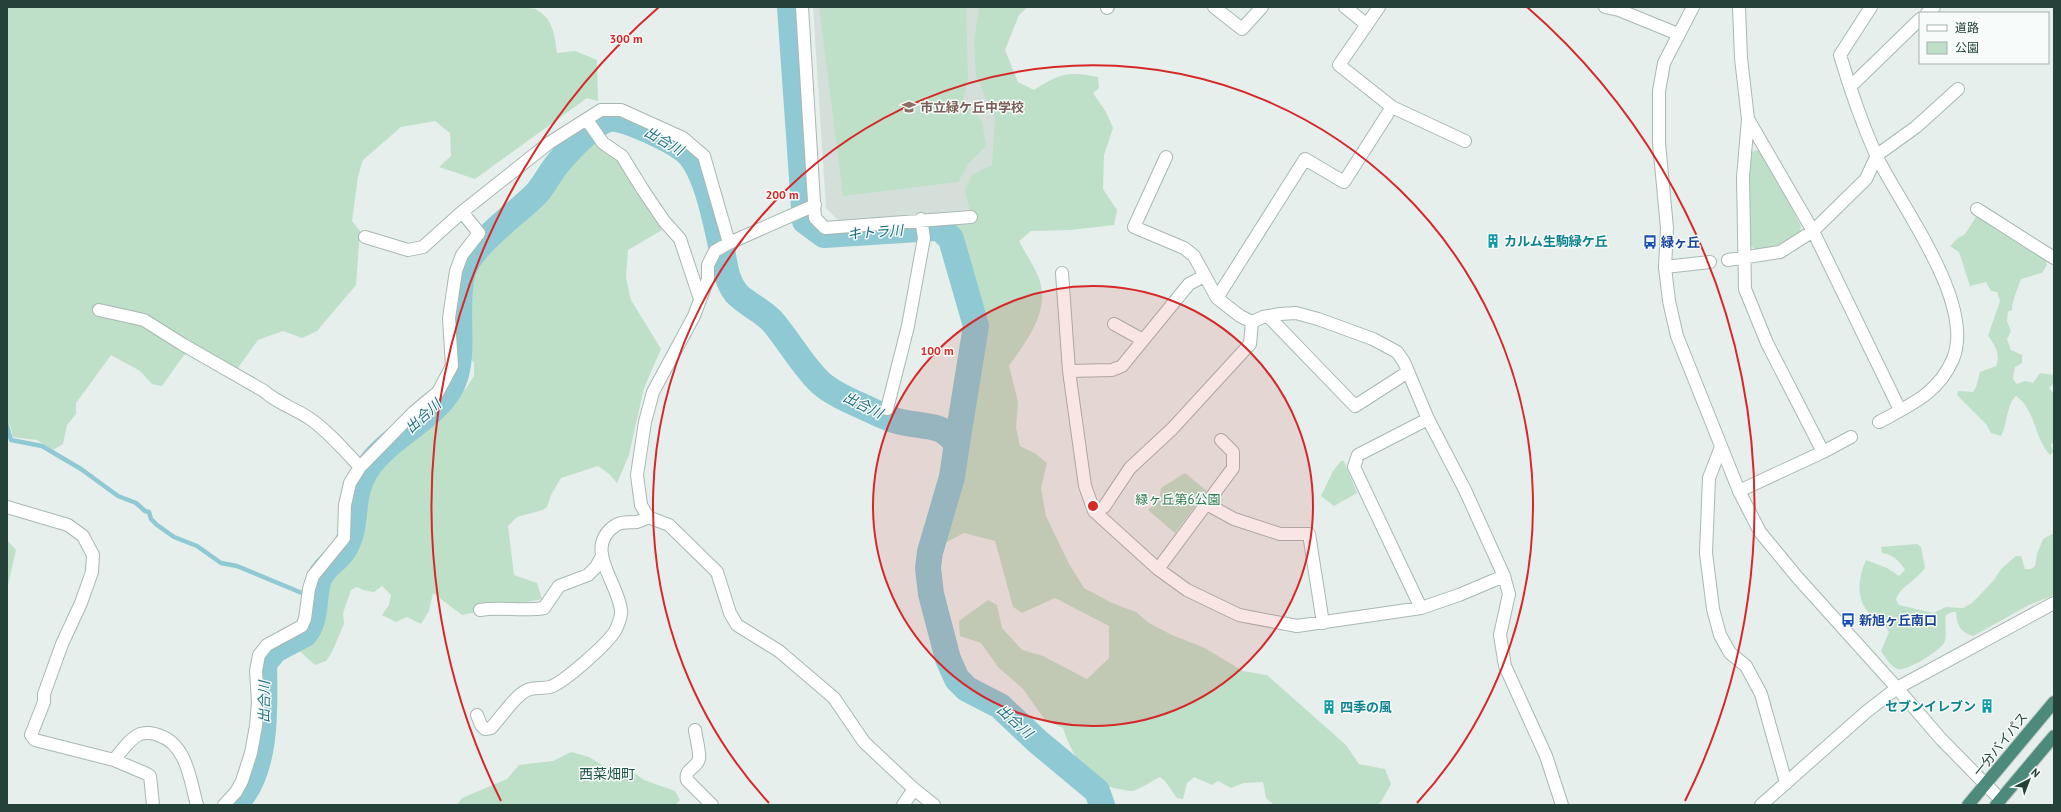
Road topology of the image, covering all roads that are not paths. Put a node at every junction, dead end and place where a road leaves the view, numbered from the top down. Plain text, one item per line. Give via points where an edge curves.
1 (802, 7) edge
2 (1214, 7) edge
3 (1262, 7) edge
4 (1345, 7) edge
5 (1379, 7) edge
6 (1605, 7) edge
7 (1693, 7) edge
8 (1739, 7) edge
9 (1871, 7) edge
10 (1919, 20) edge
11 (1366, 24) junction
12 (1678, 34) junction
13 (1850, 86) junction
14 (1958, 89) dead end
15 (1392, 107) junction
16 (1748, 119) junction
17 (587, 120) junction
18 (1465, 141) dead end
19 (1876, 155) junction
20 (1166, 158) dead end
21 (815, 205) junction
22 (1977, 209) dead end
23 (462, 212) junction
24 (971, 217) dead end
25 (921, 219) junction
26 (1813, 232) junction
27 (365, 236) dead end
28 (729, 242) junction
29 (1743, 257) junction
30 (2054, 258) edge
31 (1728, 260) dead end
32 (1710, 262) dead end
33 (1665, 267) junction
34 (1062, 273) dead end
35 (1204, 276) junction
36 (1217, 298) junction
37 (700, 299) junction
38 (100, 310) dead end
39 (1268, 316) junction
40 (1252, 322) junction
41 (1114, 324) dead end
42 (1143, 340) junction
43 (1069, 371) junction
44 (1408, 372) junction
45 (887, 409) dead end
46 (1900, 410) junction
47 (1428, 419) junction
48 (1879, 422) dead end
49 (1851, 436) dead end
50 (1221, 440) dead end
51 (1721, 447) junction
52 (1823, 452) junction
53 (360, 467) junction
54 (1739, 491) junction
55 (1205, 503) junction
56 (7, 508) edge
57 (1094, 511) junction
58 (648, 517) junction
59 (601, 558) junction
60 (1158, 569) junction
61 (1504, 576) junction
62 (2054, 603) edge
63 (1421, 608) junction
64 (480, 610) dead end
65 (1323, 623) junction
66 (1897, 688) junction
67 (2054, 702) edge
68 (477, 715) dead end
69 (695, 730) dead end
70 (2054, 736) edge
71 (114, 760) junction
72 (1786, 783) junction
73 (1985, 785) junction
74 (914, 790) junction
75 (2000, 803) edge
76 (152, 805) edge
77 (197, 805) edge
78 (224, 805) edge
79 (712, 805) edge
80 (903, 805) edge
81 (934, 805) edge
82 (1562, 805) edge
83 (1761, 805) edge
84 (1968, 805) edge

1 - 21 street
2 - 3 street via 1242,29
4 - 11 street
5 - 11 street
6 - 12 street via 1619,10
7 - 12 street
8 - 16 street via 1741,58
9 - 13 street via 1840,55
10 - 13 street
11 - 15 street via 1339,65
12 - 33 street via 1664,63 1659,91 1659,143 1667,228
13 - 19 street
14 - 19 street via 1916,127
15 - 18 street
15 - 36 street via 1344,182 1305,159
16 - 26 street
16 - 29 street via 1743,177
17 - 23 street via 549,143
17 - 28 street via 601,110 621,110 683,138 704,156
17 - 37 street via 603,142 622,156 664,221 680,239
19 - 26 street via 1866,179
19 - 46 street via 1929,250 1953,305 1958,333 1953,358 1939,383 1920,400
20 - 35 street via 1134,227 1184,248 1194,256
21 - 25 street via 815,218 825,228
21 - 28 street
22 - 30 street
23 - 27 street via 423,247 408,250
23 - 53 street via 479,233 462,255 456,271 449,318 452,366 438,392 414,412
24 - 25 street
25 - 45 street via 924,238 908,326
26 - 29 street via 1780,252
26 - 46 street
28 - 37 street via 715,252 708,265 708,279
29 - 31 street
29 - 52 street via 1745,288 1767,344
32 - 33 street
33 - 51 street via 1677,336
34 - 43 street
35 - 36 street
35 - 42 street via 1189,284
36 - 40 street
37 - 58 street via 687,331 653,392 645,422 637,475 641,505
38 - 53 street via 144,320 264,391 272,399 308,418 328,434
39 - 40 street
39 - 44 street via 1296,314 1350,330 1397,352
39 - 44 street via 1355,406
40 - 57 street via 1250,344 1172,429 1130,468 1104,507
41 - 42 street
42 - 43 street via 1122,366 1112,370
43 - 57 street via 1085,486
44 - 47 street
46 - 48 street
47 - 61 street via 1465,490
47 - 63 street via 1358,455 1354,467
49 - 52 street
50 - 55 street via 1233,452 1233,468
51 - 54 street
51 - 72 street via 1709,478 1706,553 1712,609 1720,635 1730,653 1746,666 1761,694
52 - 54 street
53 - 78 street via 350,483 345,505 344,538 313,576 302,626 267,645 260,655 256,671 257,718 251,753 242,781
54 - 66 street via 1760,532 1796,577
55 - 60 street
55 - 65 street via 1234,519 1280,534 1309,534
56 - 71 street via 68,524 83,536 93,555 92,572 62,644 31,735 35,740
57 - 60 street
58 - 59 street via 636,522 622,522 608,532 602,544
58 - 74 street via 669,525 717,572 736,625 779,651 834,698 864,742
59 - 64 street via 588,575 559,586 544,608 531,611 504,608
59 - 68 street via 619,597 622,612 617,629 592,656 564,679 550,687 535,687 522,693 492,728 485,729
60 - 65 street via 1187,590 1239,615 1297,626
61 - 63 street
61 - 82 street via 1509,594 1500,636 1505,666 1546,756
62 - 66 street
63 - 65 street
66 - 72 street
66 - 73 street
67 - 73 highway, 一分バイパス
69 - 79 street via 699,758 697,764 689,769 686,777
70 - 75 highway
71 - 76 street via 150,776
71 - 77 street via 140,734 154,733 165,737 181,751
72 - 83 street
73 - 75 street
73 - 84 highway, 一分バイパス
74 - 80 street
74 - 81 street

